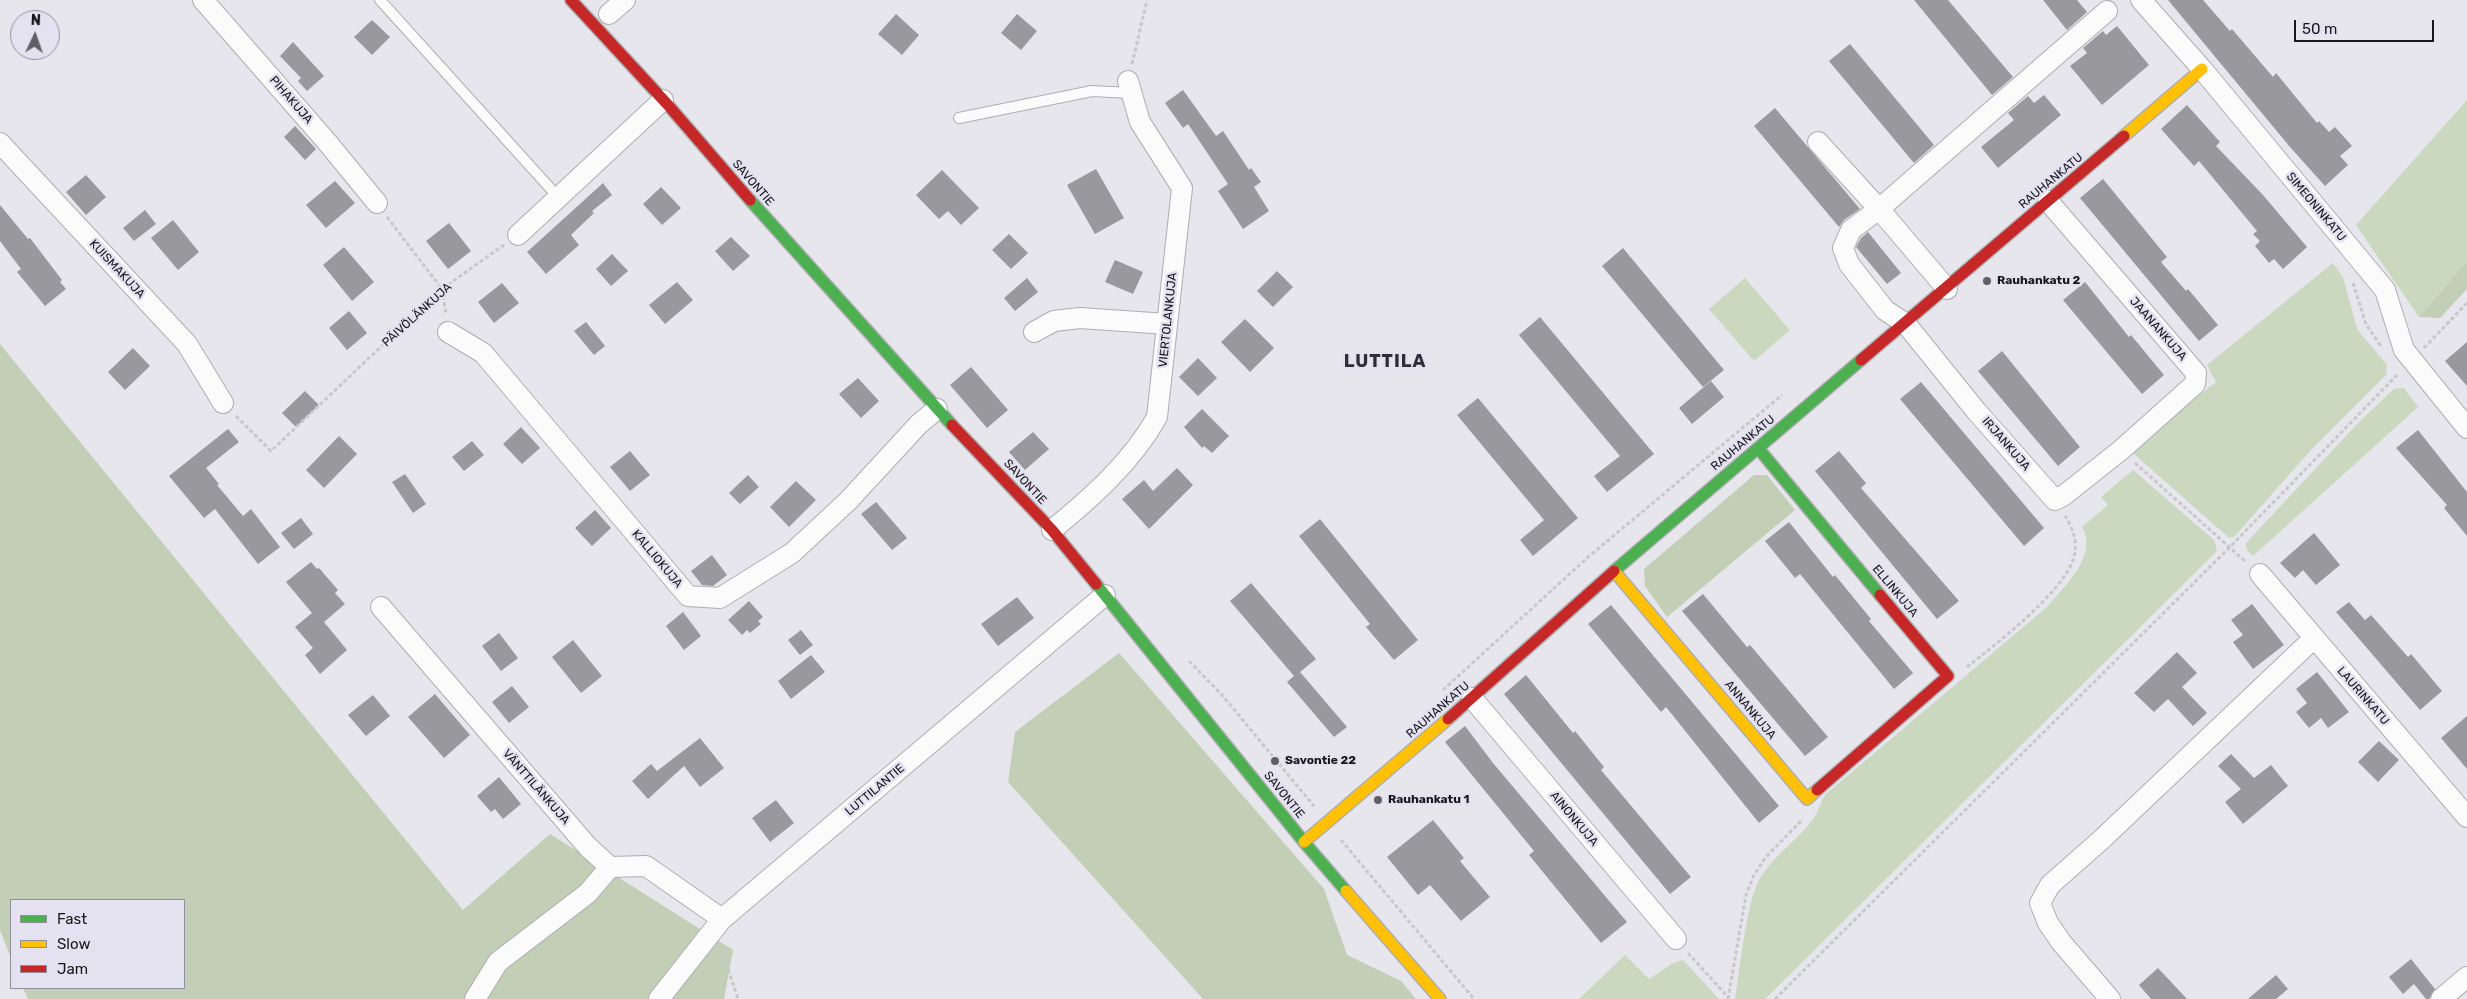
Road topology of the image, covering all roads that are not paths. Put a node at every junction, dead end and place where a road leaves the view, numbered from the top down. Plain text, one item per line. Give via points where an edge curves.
1 (203, 0) edge
2 (380, 0) edge
3 (572, 0) edge
4 (625, 0) edge
5 (2141, 0) edge
6 (2107, 11) dead end
7 (609, 14) dead end
8 (2202, 70) junction
9 (1130, 87) joint
10 (663, 100) junction
11 (959, 118) dead end
12 (1818, 142) dead end
13 (0, 143) edge
14 (559, 198) junction
15 (2048, 202) junction
16 (377, 203) road end
17 (1879, 209) junction
18 (518, 235) road end
19 (1947, 289) junction
20 (1167, 324) junction
21 (1906, 324) junction
22 (448, 332) road end
23 (1034, 332) dead end
24 (224, 403) road end
25 (937, 409) junction
26 (2467, 428) edge
27 (1758, 448) junction
28 (2055, 500) joint
29 (1052, 530) junction
30 (1614, 572) junction
31 (2260, 574) road end
32 (1105, 595) junction
33 (381, 606) dead end
34 (2313, 639) junction
35 (1472, 698) junction
36 (1875, 740) joint
37 (2467, 817) edge
38 (1304, 842) junction
39 (610, 867) junction
40 (718, 924) junction
41 (1676, 939) road end
42 (2467, 977) edge
43 (475, 999) edge
44 (659, 999) edge
45 (1440, 999) edge
46 (2110, 999) edge
47 (2441, 999) edge

1 - 16 street, PIHAKUJA
2 - 14 lane
3 - 10 street, SAVONTIE
4 - 7 street
5 - 8 street, SIMEONINKATU
6 - 17 street
8 - 15 street, RAUHANKATU
8 - 26 street, SIMEONINKATU via 2385,290 2404,350
9 - 11 lane via 1092,90
9 - 20 street, VIERTOLANKUJA via 1140,122 1182,188
10 - 14 street
10 - 25 street, SAVONTIE via 792,250
12 - 17 street
13 - 24 street, KUISMAKUJA via 187,344
14 - 18 street
15 - 19 street, RAUHANKATU
15 - 28 street, JAANANKUJA via 2196,373 2196,384 2121,450
17 - 19 street
17 - 21 street, IRJANKUJA via 1851,230 1843,248 1850,264 1885,310
19 - 21 street, RAUHANKATU
20 - 23 street via 1080,318 1054,321
20 - 29 street, VIERTOLANKUJA via 1157,417 1150,431 1098,490
21 - 27 street, RAUHANKATU
21 - 28 street, IRJANKUJA via 1977,412
22 - 25 street, KALLIOKUJA via 482,353 688,596 720,598 792,553 848,501 919,424
25 - 29 street, SAVONTIE
27 - 30 street, RAUHANKATU
27 - 36 street, ELLINKUJA via 1948,676
29 - 32 street, SAVONTIE
30 - 35 street, RAUHANKATU
30 - 36 street, ANNANKUJA via 1807,798
31 - 34 street, LAURINKATU
32 - 38 street, SAVONTIE
32 - 40 street, LUTTILANTIE
33 - 39 street, VÄNTTILÄNKUJA via 588,847
34 - 37 street, LAURINKATU
34 - 46 street via 2050,885 2040,904 2048,923
35 - 38 street, RAUHANKATU
35 - 41 street, AINONKUJA
38 - 45 street, SAVONTIE
39 - 40 street via 646,866
39 - 43 street via 588,893 498,962
40 - 44 street, LUTTILANTIE
42 - 47 street

